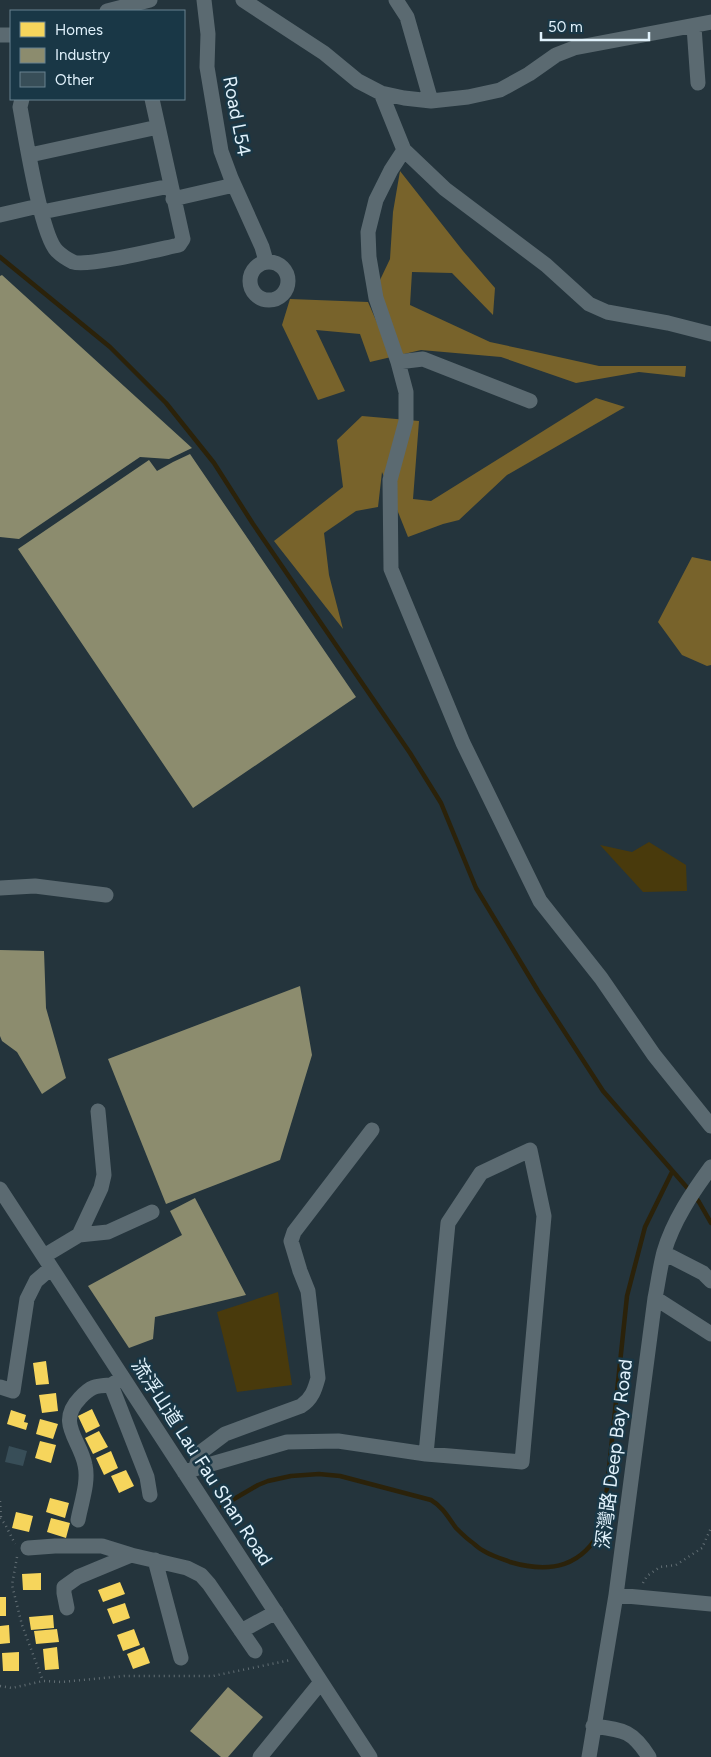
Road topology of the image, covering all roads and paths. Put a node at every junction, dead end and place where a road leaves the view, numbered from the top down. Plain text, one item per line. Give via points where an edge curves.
1 (150, 0) edge
2 (204, 0) edge
3 (243, 0) edge
4 (396, 0) edge
5 (111, 10) edge
6 (711, 22) edge
7 (694, 27) junction
8 (698, 83) dead end
9 (381, 94) junction
10 (22, 100) edge
11 (152, 100) edge
12 (431, 101) junction
13 (158, 127) junction
14 (404, 150) junction
15 (30, 155) junction
16 (234, 185) junction
17 (172, 193) junction
18 (36, 210) junction
19 (0, 215) edge
20 (266, 262) dead end
21 (711, 334) edge
22 (398, 362) junction
23 (530, 400) dead end
24 (0, 888) edge
25 (106, 895) dead end
26 (98, 1111) dead end
27 (711, 1126) edge
28 (372, 1130) dead end
29 (711, 1167) edge
30 (0, 1189) edge
31 (152, 1212) dead end
32 (79, 1235) junction
33 (664, 1253) junction
34 (48, 1262) junction
35 (711, 1280) edge
36 (655, 1298) junction
37 (711, 1334) edge
38 (117, 1382) junction
39 (13, 1392) edge
40 (426, 1454) junction
41 (190, 1470) junction
42 (150, 1494) dead end
43 (0, 1501) edge
44 (0, 1518) edge
45 (78, 1520) dead end
46 (711, 1528) edge
47 (21, 1550) junction
48 (131, 1555) junction
49 (155, 1560) junction
50 (616, 1595) junction
51 (637, 1597) junction
52 (711, 1604) edge
53 (67, 1608) dead end
54 (276, 1612) junction
55 (241, 1631) junction
56 (255, 1651) dead end
57 (306, 1657) junction
58 (181, 1658) dead end
59 (43, 1681) junction
60 (321, 1682) junction
61 (0, 1686) edge
62 (593, 1726) junction
63 (260, 1757) edge
64 (370, 1757) edge
65 (589, 1757) edge
66 (649, 1757) edge

1 - 5 street
2 - 16 street, Road L54 via 207,68 221,151
3 - 9 street
4 - 12 street via 407,17
6 - 7 street
7 - 8 street
7 - 12 street via 574,48 500,90
9 - 12 street
9 - 14 street
10 - 15 street via 20,107
11 - 13 street
13 - 15 street
13 - 17 street
14 - 21 street via 446,189 546,265 589,304 607,312
14 - 22 street via 376,200 368,232 376,298
15 - 18 street
16 - 17 street
16 - 20 street, Road L54
17 - 18 street
17 - 18 street via 182,239 179,245 90,263 74,262 56,251
18 - 19 street
22 - 23 street via 423,359
22 - 27 street via 406,392 406,421 390,480 391,569 464,743 540,902
24 - 25 street via 35,886
26 - 32 street via 104,1176 102,1188
28 - 41 street via 294,1232 292,1241 308,1292 318,1378 314,1391 302,1406 226,1434 201,1452
29 - 33 street, 深灣路 Deep Bay Road via 682,1210
30 - 34 street, 流浮山道 Lau Fau Shan Road
31 - 32 street via 108,1232
32 - 34 street
33 - 35 street
33 - 36 street, 深灣路 Deep Bay Road
34 - 38 street, 流浮山道 Lau Fau Shan Road
34 - 39 street via 27,1299
36 - 37 street
36 - 50 street, 深灣路 Deep Bay Road
38 - 41 street, 流浮山道 Lau Fau Shan Road
38 - 42 street
38 - 45 street via 90,1388 76,1401 68,1419 85,1466
40 - 40 street via 448,1224 480,1173 530,1150 544,1216 522,1462
40 - 41 street via 338,1441 287,1442
41 - 54 street, 流浮山道 Lau Fau Shan Road
43 - 44 path
44 - 47 path
46 - 51 path via 702,1548 676,1566 660,1567 647,1576
47 - 48 street via 102,1546
47 - 59 path via 12,1585 22,1625
48 - 49 street
48 - 53 street via 78,1577 64,1587
49 - 55 street via 201,1575
49 - 58 street
50 - 51 street
50 - 62 street, 深灣路 Deep Bay Road
51 - 52 street
54 - 55 street
54 - 57 street, 流浮山道 Lau Fau Shan Road
55 - 56 street
57 - 59 path via 214,1676 124,1676
57 - 60 street, 流浮山道 Lau Fau Shan Road
59 - 61 path via 12,1688
60 - 63 street
60 - 64 street, 流浮山道 Lau Fau Shan Road
62 - 65 street, 深灣路 Deep Bay Road
62 - 66 street via 620,1730 639,1741

